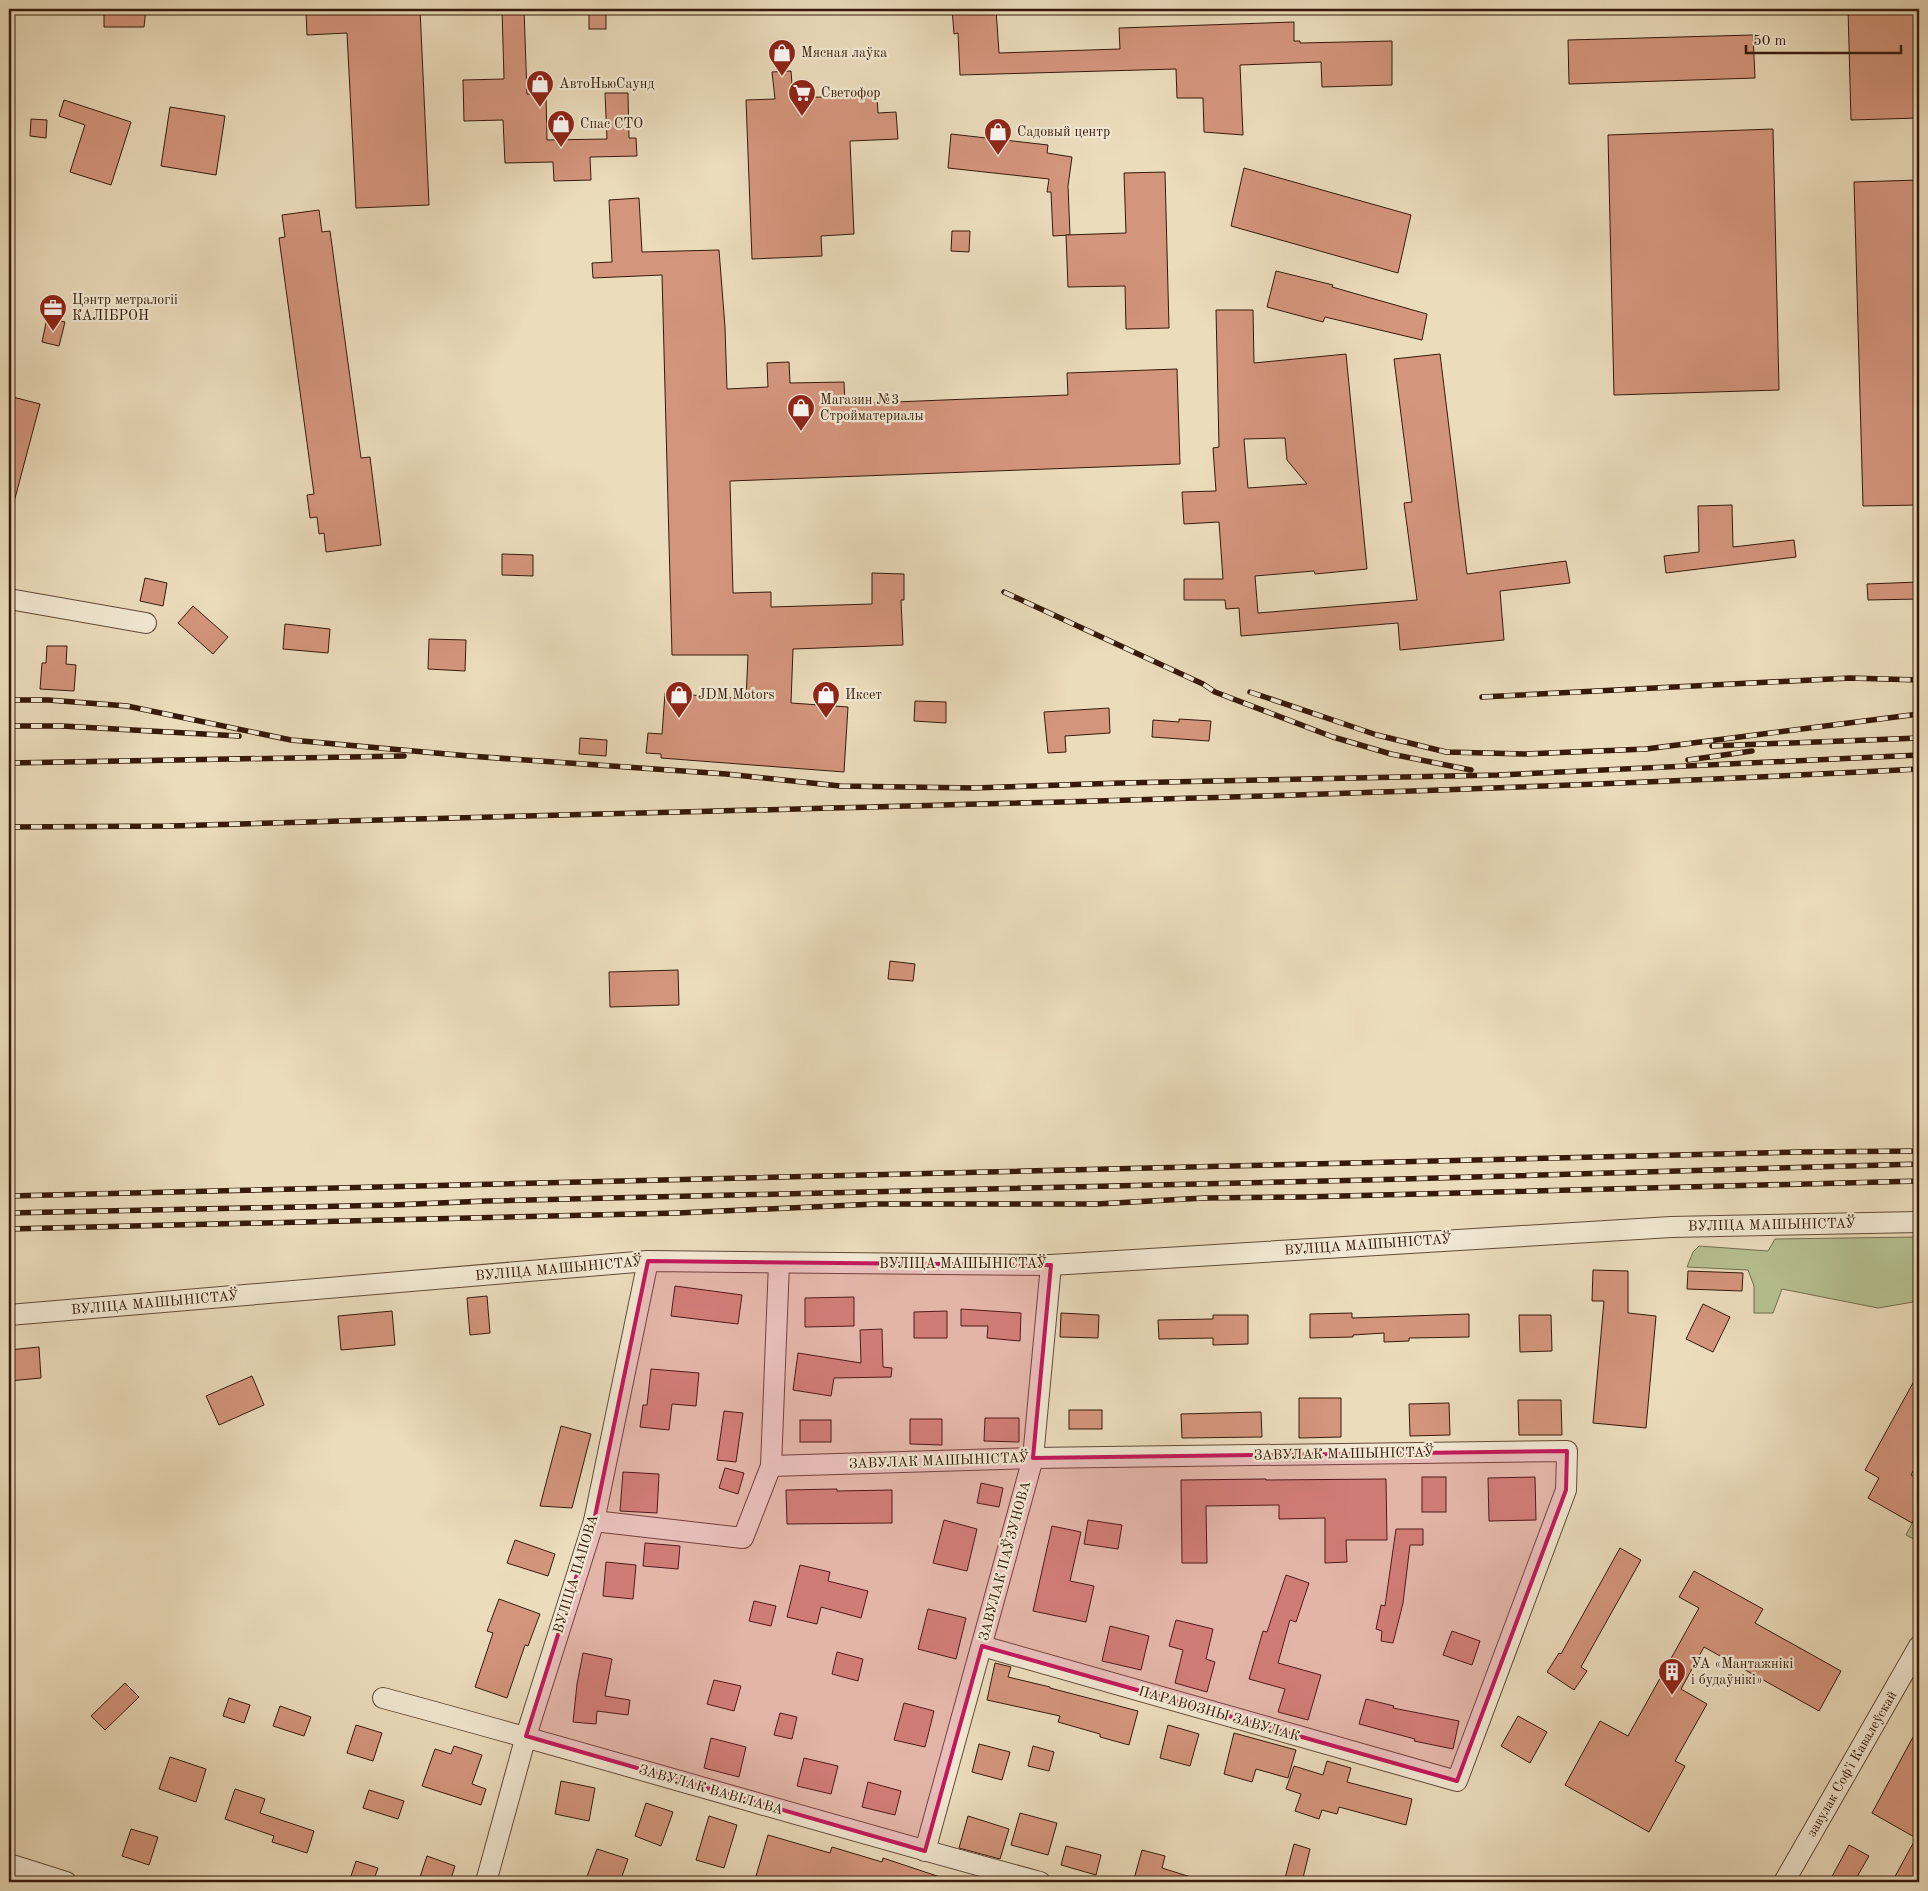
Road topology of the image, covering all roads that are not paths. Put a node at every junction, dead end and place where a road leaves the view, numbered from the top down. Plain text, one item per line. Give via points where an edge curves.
1 (9, 600) edge
2 (146, 623) dead end
3 (1919, 1222) edge
4 (648, 1261) junction
5 (778, 1263) junction
6 (1051, 1265) junction
7 (9, 1315) edge
8 (1033, 1458) junction
9 (771, 1466) junction
10 (594, 1521) junction
11 (982, 1646) junction
12 (1919, 1646) edge
13 (383, 1698) dead end
14 (526, 1736) junction
15 (1457, 1781) joint
16 (925, 1851) junction
17 (9, 1864) edge
18 (66, 1882) edge
19 (486, 1882) edge
20 (1040, 1882) edge
21 (1784, 1882) edge

1 - 2 street
3 - 6 street, ВУЛІЦА МАШЫНІСТАЎ via 1671,1226
4 - 5 street, ВУЛІЦА МАШЫНІСТАЎ
4 - 7 street, ВУЛІЦА МАШЫНІСТАЎ
4 - 10 street, ВУЛІЦА ПАПОВА
5 - 6 street, ВУЛІЦА МАШЫНІСТАЎ
5 - 9 street
6 - 8 street, ЗАВУЛАК ПАЎЗУНОВА
8 - 9 street, ЗАВУЛАК МАШЫНІСТАЎ
8 - 11 street, ЗАВУЛАК ПАЎЗУНОВА
8 - 15 street, ЗАВУЛАК МАШЫНІСТАЎ via 1566,1450 1566,1490
9 - 10 street via 743,1538
10 - 14 street, ВУЛІЦА ПАПОВА
11 - 15 street, ПАРАВОЗНЫ ЗАВУЛАК
11 - 16 street, ЗАВУЛАК ПАЎЗУНОВА
12 - 21 street, завулак Софʼі Кавалеўскай
13 - 14 street, ЗАВУЛАК ВАВІЛАВА
14 - 16 street, ЗАВУЛАК ВАВІЛАВА
14 - 19 street, ВУЛІЦА ПАПОВА
16 - 20 street, ЗАВУЛАК ВАВІЛАВА
17 - 18 street

